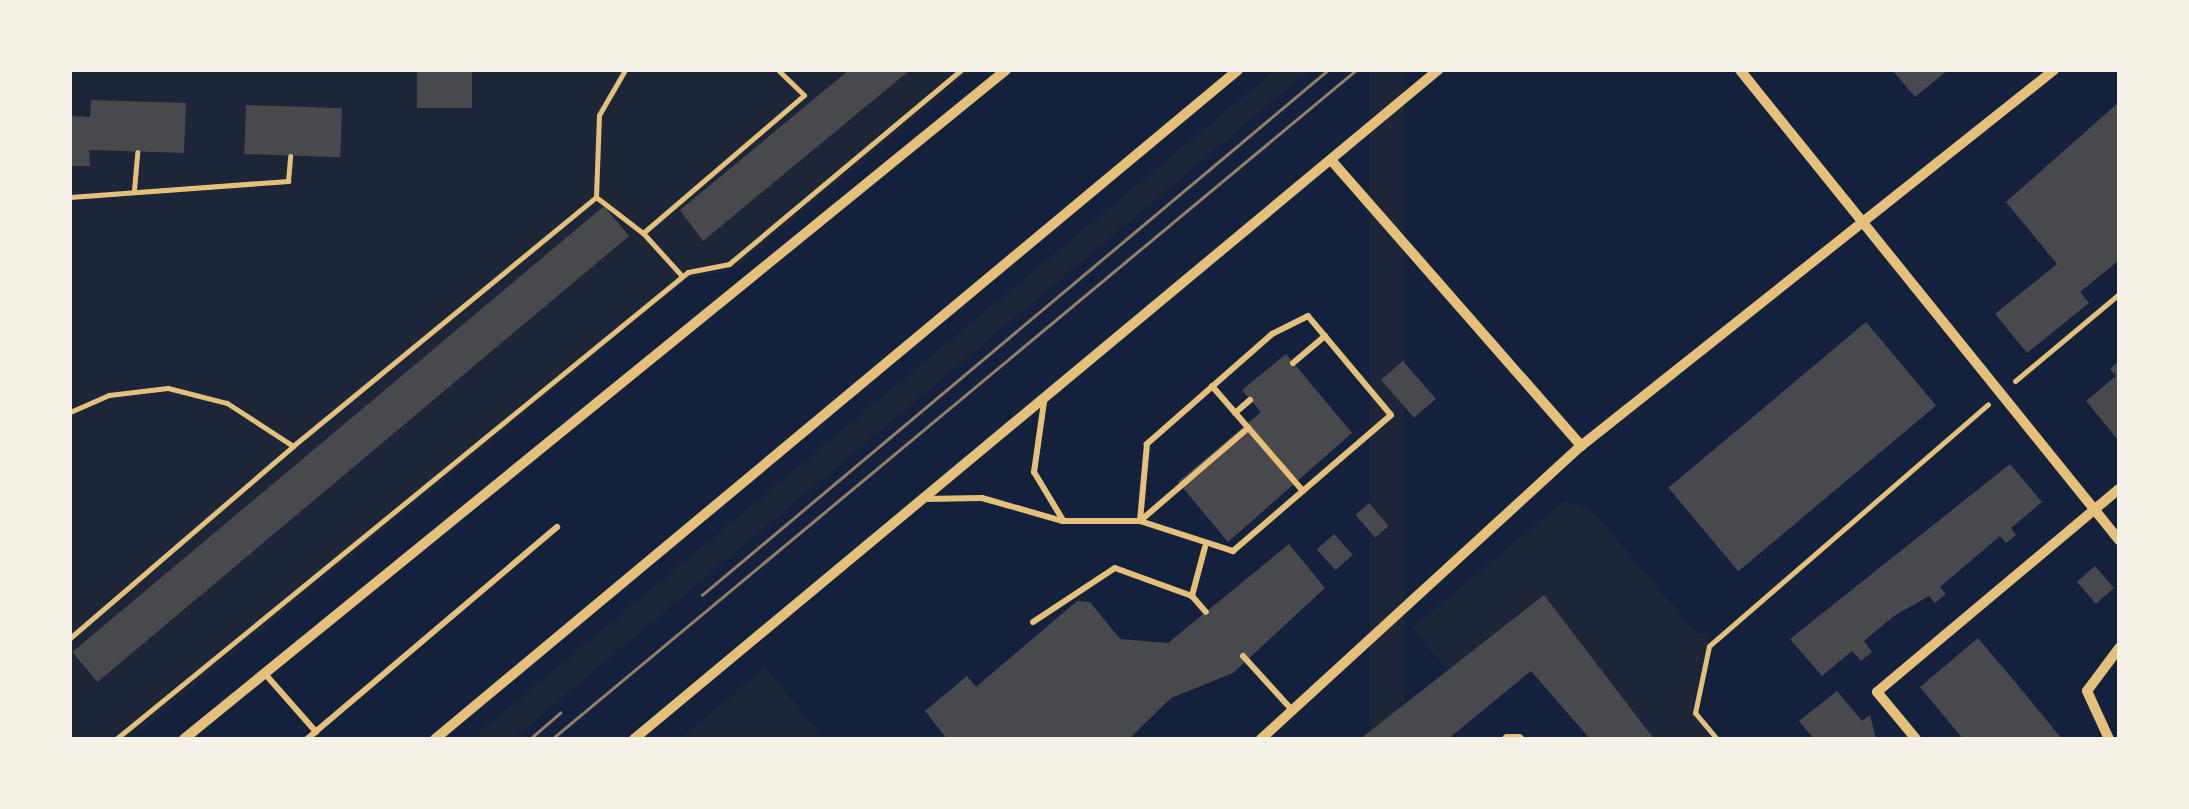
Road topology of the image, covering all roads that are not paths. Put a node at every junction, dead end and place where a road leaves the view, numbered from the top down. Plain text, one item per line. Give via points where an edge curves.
1 (1006, 70) edge
2 (1238, 70) edge
3 (1438, 70) edge
4 (1740, 70) edge
5 (2054, 70) edge
6 (1331, 160) junction
7 (1860, 222) junction
8 (1325, 336) junction
9 (1293, 363) dead end
10 (1212, 386) junction
11 (1044, 398) junction
12 (1250, 400) dead end
13 (1235, 412) junction
14 (1248, 428) junction
15 (1581, 446) junction
16 (2119, 489) edge
17 (1303, 491) junction
18 (923, 499) junction
19 (2094, 509) junction
20 (1064, 520) junction
21 (1140, 521) junction
22 (556, 527) dead end
23 (2119, 540) edge
24 (1205, 547) junction
25 (1192, 596) junction
26 (1206, 612) dead end
27 (1033, 622) dead end
28 (2119, 648) edge
29 (1243, 656) dead end
30 (266, 675) junction
31 (1292, 710) junction
32 (316, 732) junction
33 (184, 739) edge
34 (307, 739) edge
35 (435, 739) edge
36 (634, 739) edge
37 (1261, 739) edge
38 (1506, 739) edge
39 (1520, 739) edge
40 (1916, 739) edge
41 (2109, 739) edge

1 - 30 street
2 - 35 street
3 - 6 street
4 - 7 street
5 - 7 street
6 - 11 street
6 - 15 street
7 - 15 street
7 - 19 street
8 - 9 lane
8 - 10 lane via 1308,316
8 - 17 lane via 1391,415
10 - 13 lane
10 - 21 lane via 1147,444
11 - 18 street
11 - 20 lane via 1034,472
12 - 13 lane
13 - 14 lane
14 - 17 lane
14 - 21 lane
15 - 31 street
16 - 19 street
17 - 24 lane via 1233,551
18 - 20 lane via 982,498
18 - 36 street
19 - 23 street
19 - 40 street via 1876,692
20 - 21 lane
21 - 24 lane
22 - 32 lane
24 - 25 lane
25 - 26 lane
25 - 27 lane via 1115,568
28 - 41 street via 2088,692 2092,716
29 - 31 lane
30 - 32 lane
30 - 33 street
31 - 37 street
32 - 34 lane
38 - 39 street

